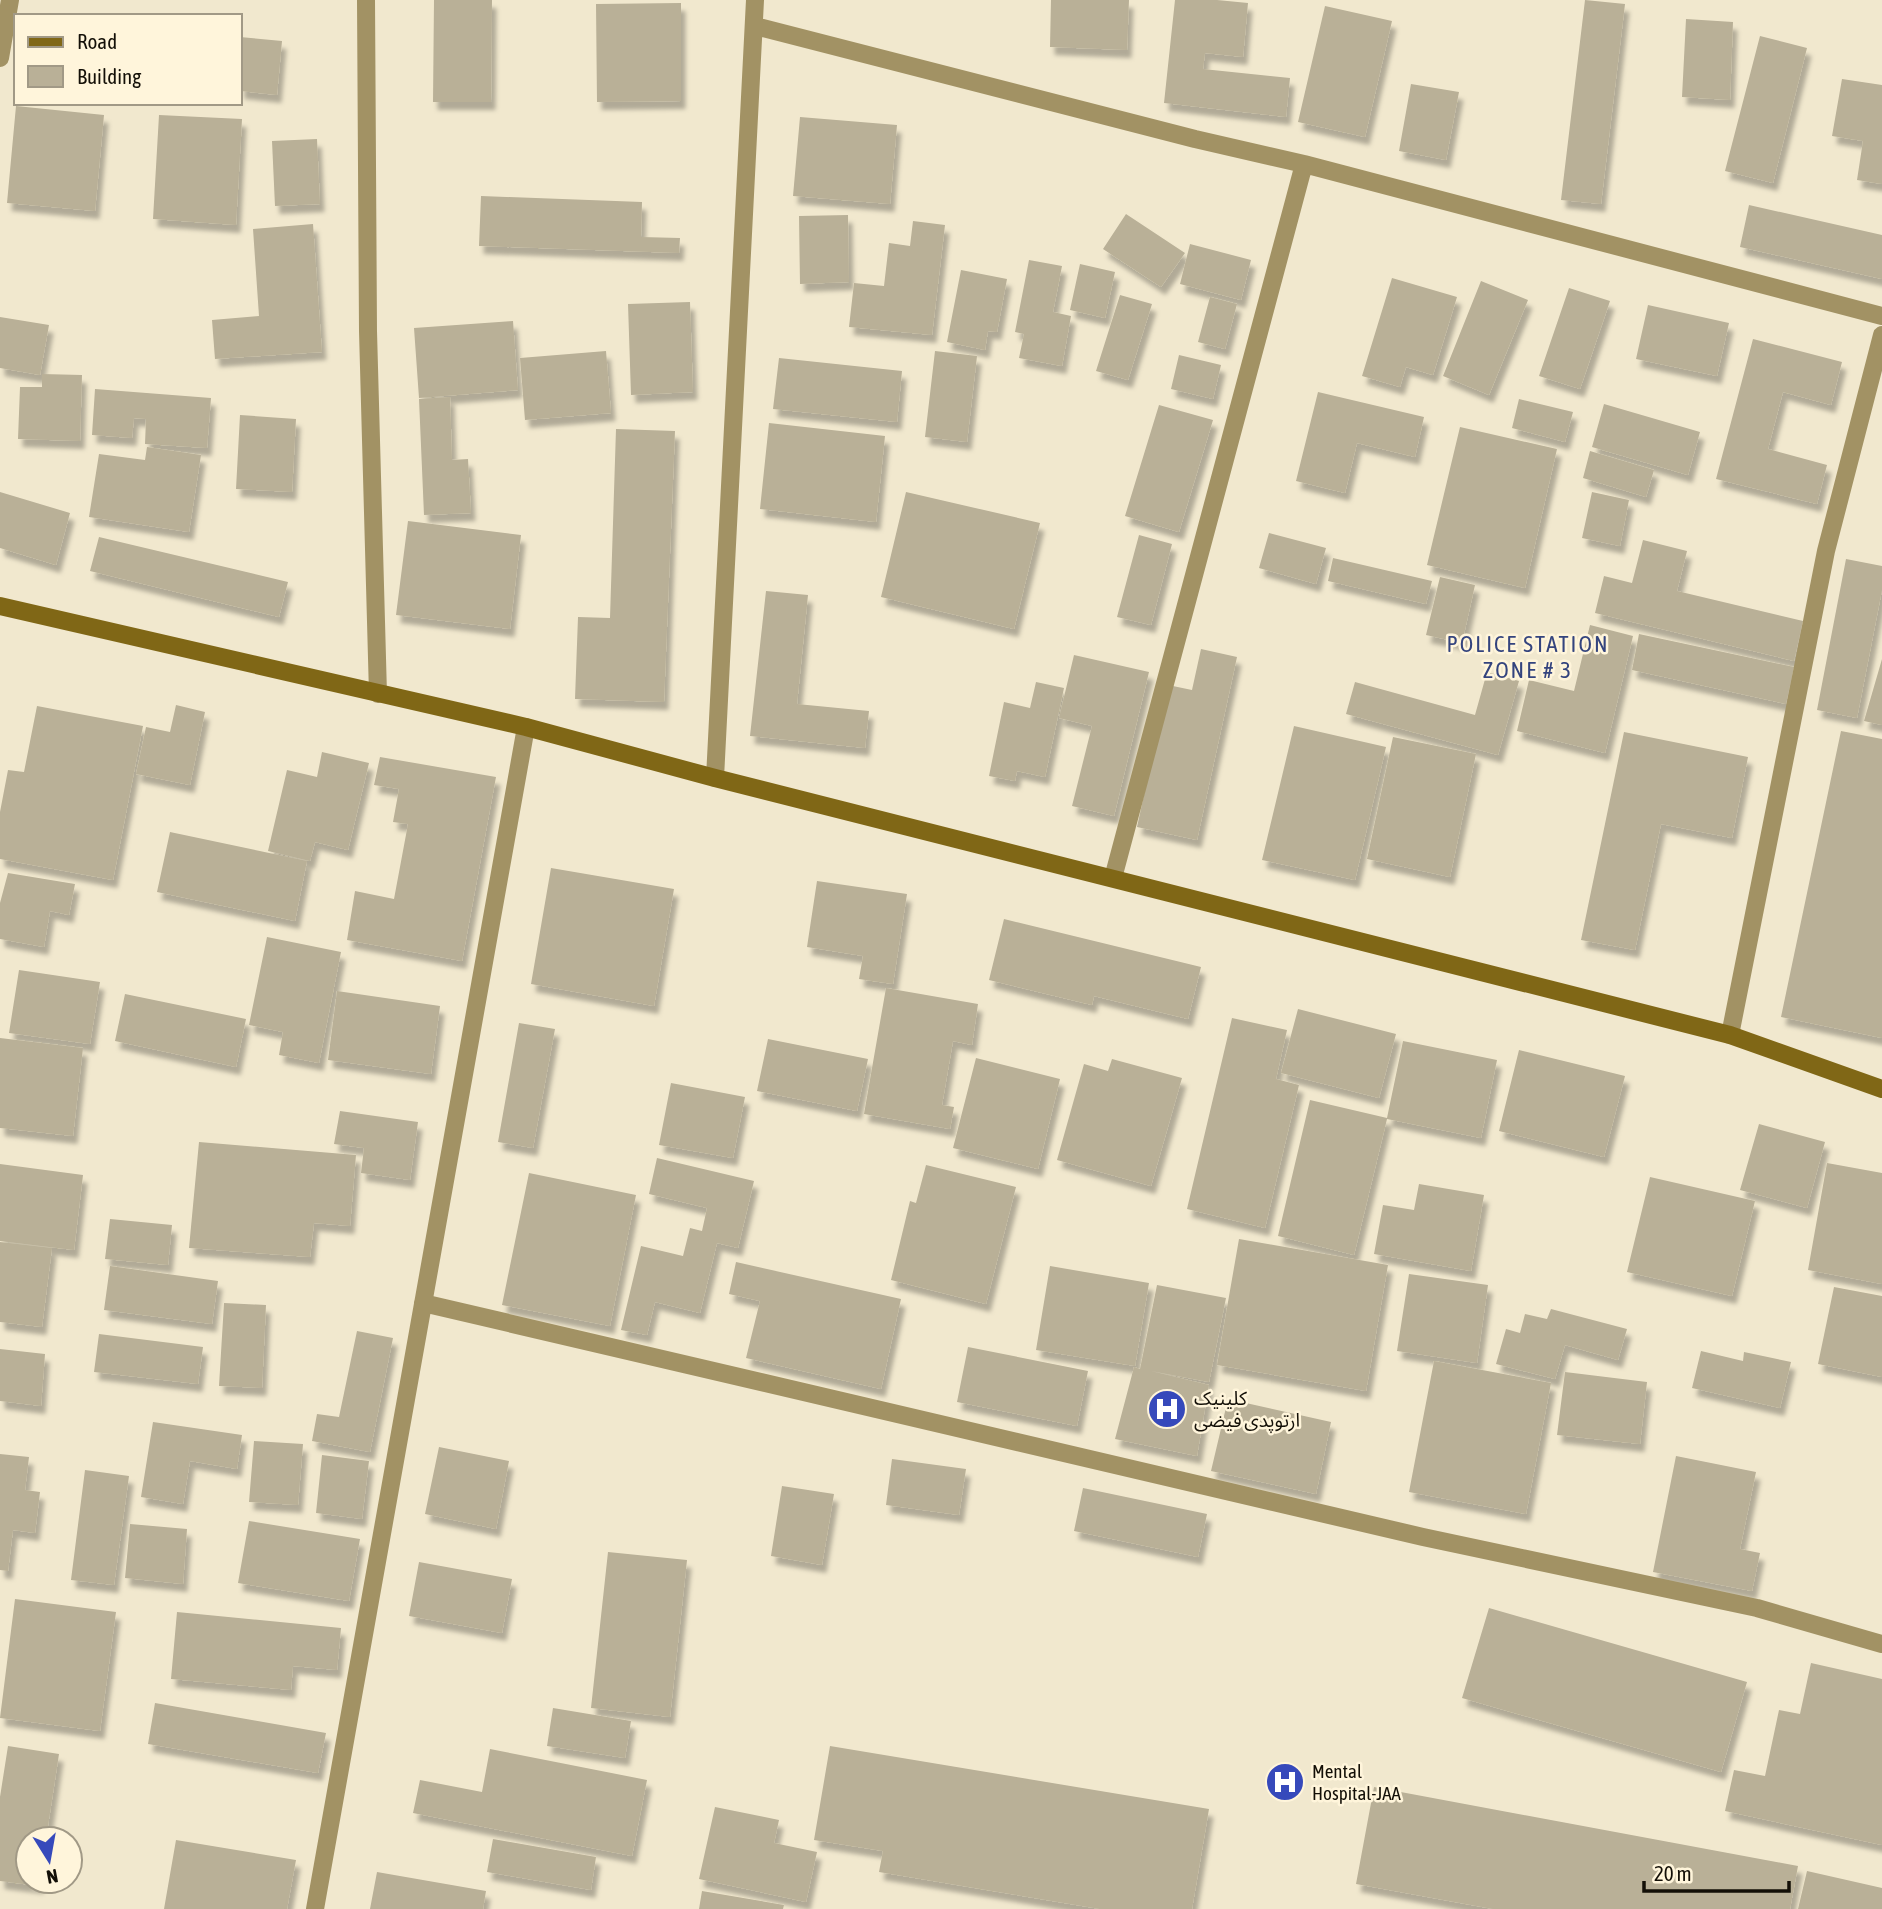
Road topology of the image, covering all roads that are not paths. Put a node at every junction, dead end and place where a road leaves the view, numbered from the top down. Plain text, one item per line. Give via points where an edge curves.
1 (10, 0) edge
2 (366, 0) edge
3 (755, 0) edge
4 (755, 26) junction
5 (0, 58) edge
6 (1304, 164) junction
7 (1882, 316) edge
8 (1882, 335) edge
9 (0, 606) edge
10 (378, 694) junction
11 (526, 727) junction
12 (715, 778) junction
13 (1113, 878) junction
14 (1731, 1035) junction
15 (1882, 1089) edge
16 (423, 1303) junction
17 (1882, 1644) edge
18 (315, 1909) edge

1 - 5 street
2 - 10 street via 368,343
3 - 4 street
4 - 6 street
4 - 12 street
6 - 7 street
6 - 13 street
8 - 14 street via 1826,551
9 - 10 main road
10 - 11 main road
11 - 12 main road
11 - 16 street
12 - 13 main road
13 - 14 main road
14 - 15 main road
16 - 17 street via 1423,1536 1757,1608
16 - 18 street

